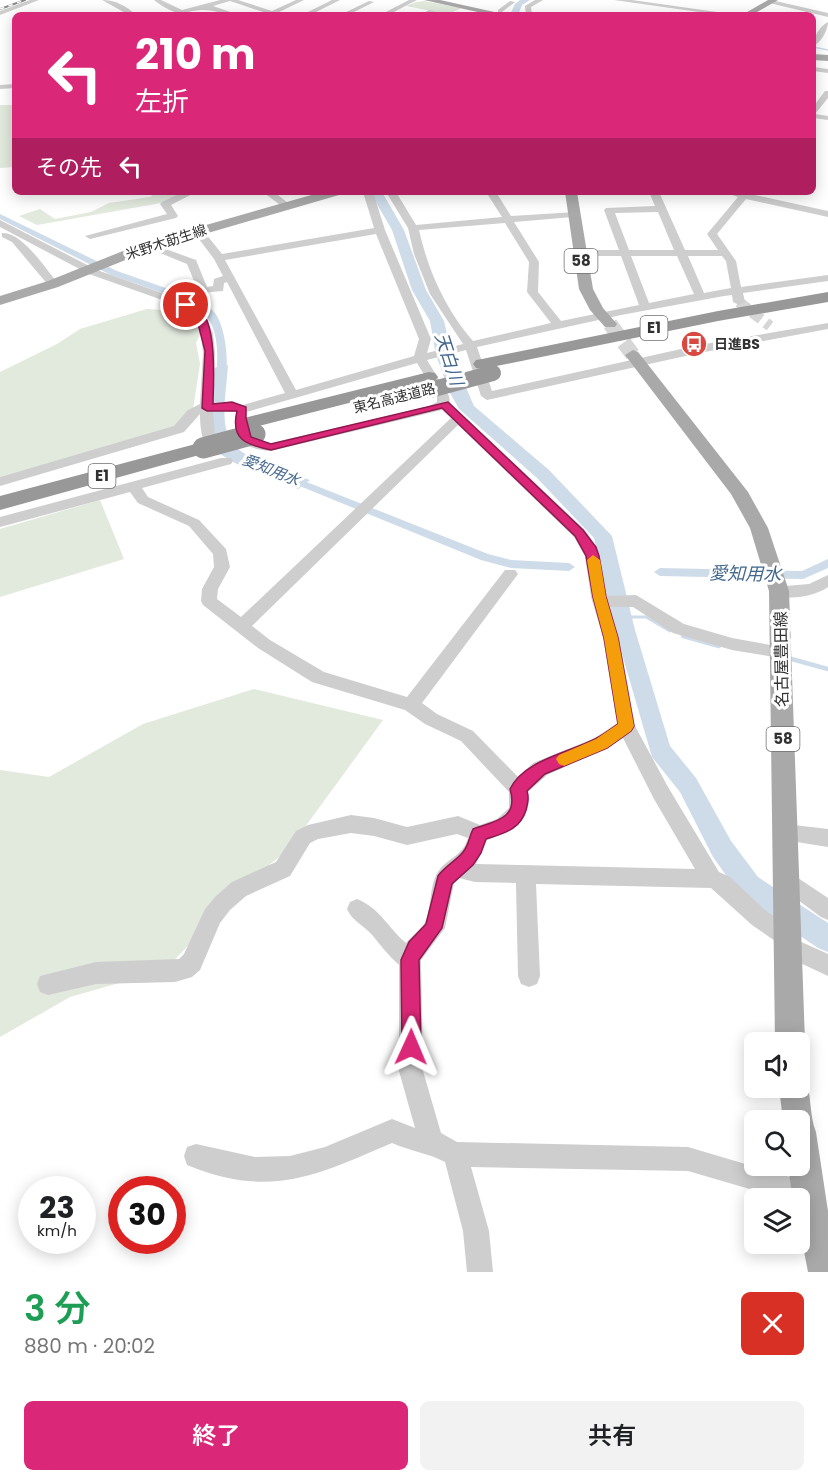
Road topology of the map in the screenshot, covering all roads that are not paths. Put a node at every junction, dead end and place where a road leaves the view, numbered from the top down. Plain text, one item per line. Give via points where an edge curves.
1 (36, 0) edge
2 (105, 0) edge
3 (158, 0) edge
4 (193, 0) edge
5 (230, 0) edge
6 (265, 0) edge
7 (301, 0) edge
8 (338, 0) edge
9 (366, 0) edge
10 (414, 0) edge
11 (428, 0) edge
12 (447, 0) edge
13 (503, 0) edge
14 (540, 0) edge
15 (617, 0) edge
16 (690, 0) edge
17 (772, 1) edge
18 (828, 5) edge
19 (207, 6) junction
20 (251, 6) junction
21 (671, 7) junction
22 (810, 11) junction
23 (129, 12) edge
24 (181, 12) joint
25 (226, 12) edge
26 (265, 12) edge
27 (274, 12) edge
28 (312, 12) edge
29 (349, 12) edge
30 (389, 12) edge
31 (491, 12) edge
32 (494, 12) edge
33 (504, 12) edge
34 (532, 12) edge
35 (652, 12) dead end
36 (711, 12) edge
37 (752, 12) edge
38 (814, 12) edge
39 (0, 13) edge
40 (828, 24) edge
41 (820, 30) edge
42 (828, 93) edge
43 (816, 110) edge
44 (184, 195) edge
45 (272, 195) edge
46 (324, 195) edge
47 (369, 195) edge
48 (393, 195) edge
49 (493, 195) edge
50 (571, 195) edge
51 (655, 195) edge
52 (745, 195) edge
53 (750, 195) edge
54 (286, 206) junction
55 (661, 209) junction
56 (573, 214) junction
57 (828, 214) edge
58 (508, 219) junction
59 (0, 223) edge
60 (413, 228) junction
61 (380, 230) junction
62 (198, 231) junction
63 (0, 232) edge
64 (90, 236) dead end
65 (148, 246) junction
66 (580, 253) junction
67 (681, 253) junction
68 (727, 253) junction
69 (624, 254) junction
70 (219, 258) junction
71 (88, 269) junction
72 (230, 278) junction
73 (828, 278) edge
74 (53, 284) junction
75 (736, 290) junction
76 (700, 296) junction
77 (828, 297) edge
78 (0, 301) edge
79 (739, 302) tunnel mouth
80 (645, 307) junction
81 (828, 308) edge
82 (606, 320) junction
83 (558, 325) junction
84 (770, 326) tunnel mouth
85 (828, 326) edge
86 (780, 334) junction
87 (471, 346) junction
88 (425, 357) junction
89 (636, 359) junction
90 (487, 368) junction
91 (292, 394) junction
92 (444, 404) junction
93 (207, 408) junction
94 (244, 418) junction
95 (458, 418) junction
96 (211, 449) junction
97 (0, 482) edge
98 (133, 486) junction
99 (0, 490) edge
100 (0, 503) edge
101 (0, 522) edge
102 (510, 574) dead end
103 (828, 580) edge
104 (777, 581) junction
105 (812, 590) junction
106 (828, 595) edge
107 (602, 602) junction
108 (242, 626) junction
109 (781, 652) junction
110 (411, 705) junction
111 (626, 726) junction
112 (518, 789) junction
113 (785, 833) junction
114 (479, 834) junction
115 (828, 838) edge
116 (458, 868) junction
117 (526, 875) junction
118 (712, 879) junction
119 (787, 886) junction
120 (357, 909) dead end
121 (828, 910) edge
122 (787, 937) junction
123 (410, 960) junction
124 (828, 965) edge
125 (529, 976) dead end
126 (48, 984) dead end
127 (790, 1032) edge
128 (432, 1141) junction
129 (455, 1154) junction
130 (196, 1156) dead end
131 (787, 1188) edge
132 (810, 1203) edge
133 (480, 1272) edge
134 (825, 1272) edge

1 - 39 street
2 - 23 street
3 - 24 street
4 - 19 street
5 - 19 street
5 - 20 street
6 - 20 street
7 - 27 street
8 - 28 street
9 - 29 street via 371,1
10 - 30 street
11 - 31 main road
12 - 32 main road
13 - 33 street via 512,2
14 - 34 street via 530,8
15 - 21 street
16 - 21 street
17 - 22 street
17 - 37 main road
18 - 22 street
19 - 24 street
19 - 25 street
20 - 26 street
21 - 35 street
21 - 36 street
22 - 38 street
40 - 41 street
42 - 43 street
44 - 64 street via 165,204 173,216
45 - 54 street
46 - 54 main road, 米野木莇生線
47 - 61 street
48 - 60 street
49 - 58 street
50 - 56 main road, 58
51 - 55 street
52 - 68 street via 712,234
53 - 57 street
54 - 62 main road, 米野木莇生線
55 - 67 street
55 - 69 street via 609,210
56 - 58 street
56 - 66 main road, 58
58 - 60 street
58 - 83 street via 534,262 532,292
59 - 71 street
60 - 87 street via 435,294
61 - 70 street
61 - 88 street via 425,339
62 - 65 main road, 米野木莇生線
62 - 70 street
63 - 74 street via 16,240
65 - 71 main road, 米野木莇生線
65 - 72 street via 192,262 203,291 219,289 218,281
66 - 69 street
66 - 82 main road, 58 via 586,289
67 - 68 street
67 - 69 street
67 - 76 street
68 - 75 street
69 - 80 street
70 - 72 street
71 - 74 main road, 米野木莇生線
71 - 93 street via 198,311 210,351
72 - 91 street
73 - 75 street
74 - 78 main road, 米野木莇生線
75 - 76 street
75 - 79 street
76 - 80 street
77 - 90 highway, 東名高速道路 / E1 via 707,318
80 - 82 street
81 - 90 highway, 東名高速道路 / E1
82 - 83 street
83 - 87 street
84 - 86 street
85 - 86 street
86 - 89 street
87 - 88 street
87 - 89 street via 487,396
88 - 91 street
88 - 92 street
89 - 104 main road, 名古屋豊田線 / 58 via 739,492 759,528
90 - 94 highway, 東名高速道路 / E1, bridge via 429,383
91 - 94 street
92 - 94 street via 271,447 246,439
92 - 95 street
93 - 94 street
93 - 96 street
93 - 97 street via 195,411 179,429
94 - 96 highway, 東名高速道路 / E1, bridge
95 - 107 street via 583,537 593,556
95 - 108 street
96 - 98 street
96 - 99 highway, 東名高速道路 / E1
96 - 100 highway, 東名高速道路 / E1
98 - 101 street
98 - 108 street via 143,500 194,523 221,553 222,567 210,589 209,601
102 - 110 street
103 - 105 street
104 - 105 street
104 - 109 main road, 名古屋豊田線 / 58
105 - 106 street
107 - 109 street via 636,602 679,629 721,642
107 - 111 street
108 - 110 street via 318,676
109 - 113 main road, 名古屋豊田線 / 58
110 - 112 street via 467,736
111 - 112 street via 601,743 540,770
111 - 118 street
112 - 114 street via 521,799 510,824
113 - 115 street
113 - 119 main road, 名古屋豊田線 / 58
114 - 116 street via 475,848
114 - 126 street via 458,825 407,836 351,824 315,831 303,837 283,869 239,889 223,903 212,916 196,955 184,969 88,972
116 - 117 street via 475,873
116 - 123 street via 444,881 434,928 415,948
117 - 118 street
117 - 125 street
118 - 122 street
119 - 121 street
119 - 122 main road, 名古屋豊田線 / 58
120 - 123 street
122 - 124 street
122 - 127 main road, 名古屋豊田線 / 58
123 - 128 street via 411,1071
128 - 129 street
128 - 130 street via 417,1141 392,1131 310,1164 276,1170 256,1170
129 - 131 street via 688,1159
129 - 133 street via 476,1231
132 - 134 main road

